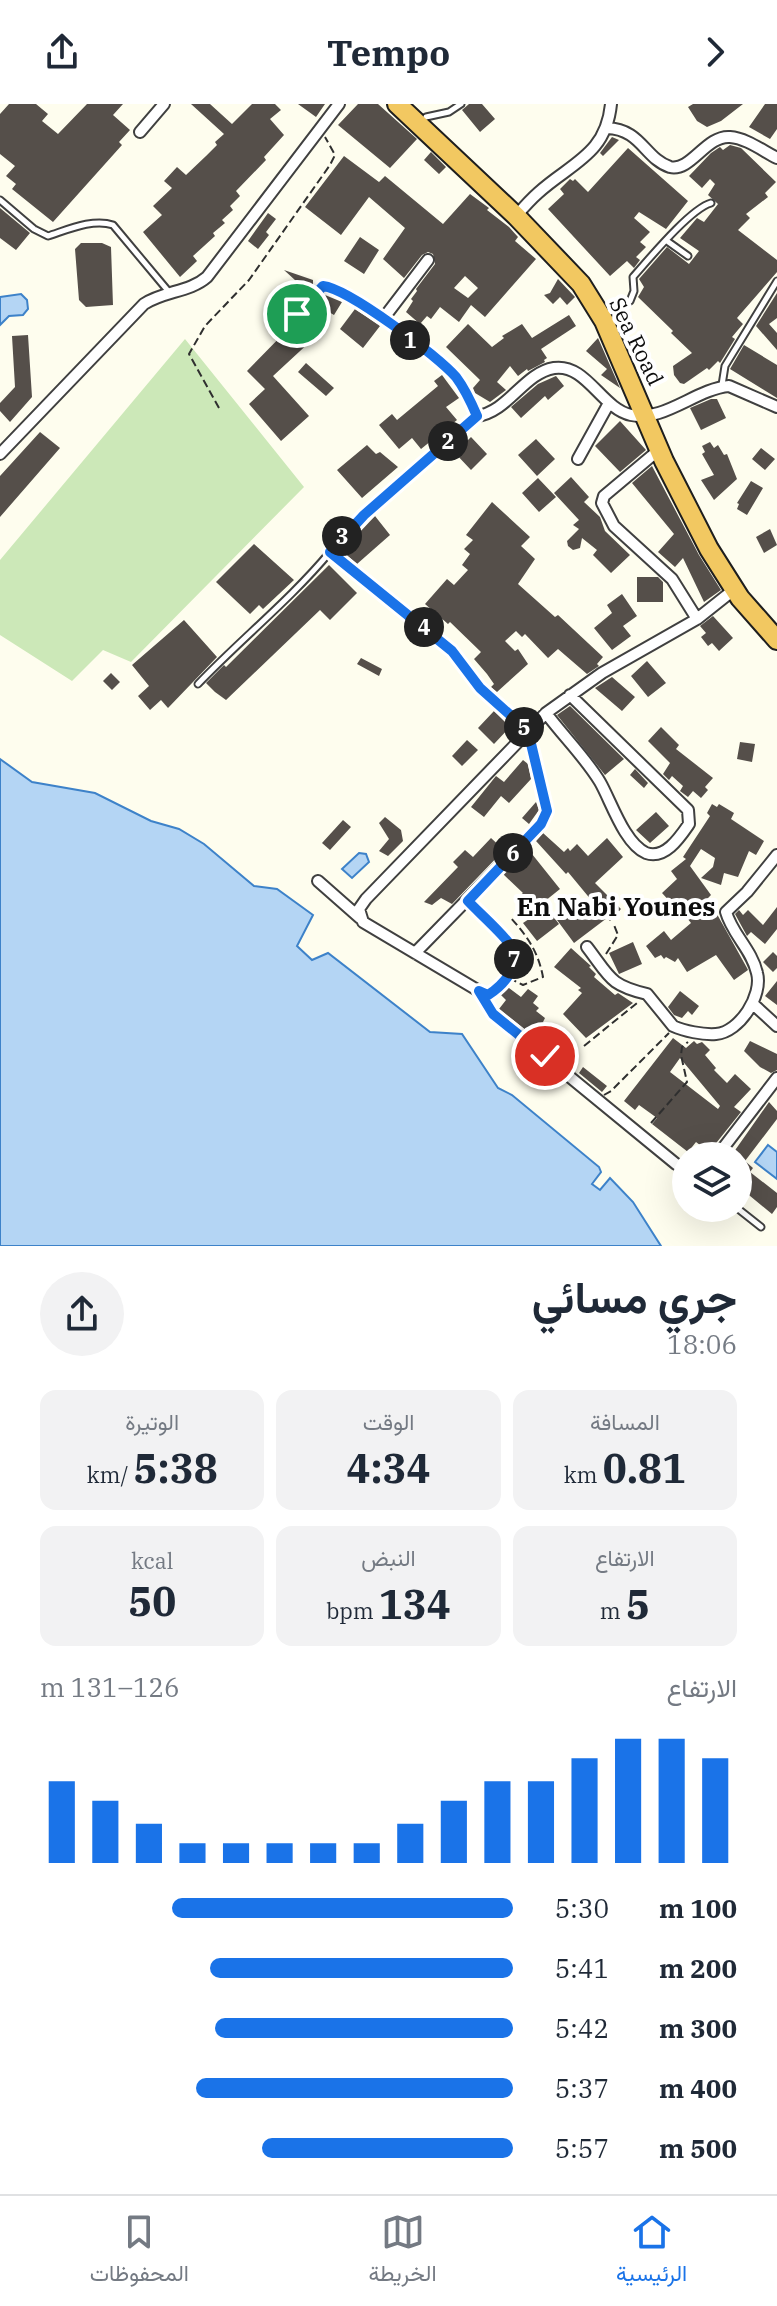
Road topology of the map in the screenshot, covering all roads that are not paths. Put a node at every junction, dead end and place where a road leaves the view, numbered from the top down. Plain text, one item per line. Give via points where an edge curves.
1 (164, 104) edge
2 (339, 104) edge
3 (397, 104) edge
4 (461, 104) edge
5 (611, 104) edge
6 (420, 110) edge
7 (607, 128) junction
8 (140, 132) dead end
9 (777, 158) edge
10 (0, 200) edge
11 (711, 203) dead end
12 (519, 212) junction
13 (667, 241) junction
14 (688, 256) dead end
15 (428, 260) dead end
16 (777, 281) edge
17 (169, 292) junction
18 (610, 312) junction
19 (297, 314) dead end
20 (383, 319) junction
21 (722, 386) junction
22 (609, 403) junction
23 (777, 407) edge
24 (651, 415) junction
25 (477, 416) junction
26 (660, 449) junction
27 (0, 454) edge
28 (578, 459) dead end
29 (330, 552) junction
30 (738, 587) junction
31 (697, 619) junction
32 (777, 629) edge
33 (777, 640) edge
34 (198, 684) dead end
35 (570, 695) junction
36 (546, 713) junction
37 (528, 731) junction
38 (777, 855) edge
39 (318, 881) dead end
40 (360, 918) junction
41 (587, 947) dead end
42 (415, 953) junction
43 (753, 1004) junction
44 (777, 1026) edge
45 (777, 1078) edge
46 (728, 1142) edge
47 (672, 1161) edge
48 (752, 1220) edge
49 (761, 1227) dead end

1 - 8 street
2 - 17 street via 215,268 197,284
3 - 12 highway, Sea Road
4 - 6 lane via 449,112
5 - 7 street
6 - 12 highway, Sea Road
7 - 9 street via 624,130 675,168 728,137
7 - 12 street via 577,166
10 - 17 lane via 48,236 86,225 113,225
11 - 13 lane via 688,217
12 - 18 highway, Sea Road via 576,262
12 - 24 highway, Sea Road via 588,295
13 - 14 lane
13 - 18 lane via 633,277 630,301
15 - 20 street
16 - 21 lane via 725,366
17 - 27 street via 137,310
18 - 24 highway, Sea Road
19 - 20 street via 326,285
20 - 25 street via 455,377
21 - 23 street
21 - 24 street
22 - 24 street via 624,413
22 - 25 street via 576,373 557,368
22 - 28 street
24 - 26 highway, Sea Road
24 - 30 highway, Sea Road
25 - 29 street via 364,515
26 - 30 highway, Sea Road via 694,521
26 - 31 street via 602,503 614,526 676,585
29 - 34 lane
29 - 37 street via 452,651 480,688
30 - 31 street
30 - 32 highway, Sea Road
30 - 33 highway, Sea Road
31 - 35 street
35 - 36 street
35 - 36 street via 688,810 689,824 668,850 643,852 620,824 599,780
36 - 37 street
37 - 40 street via 366,899
37 - 42 street via 547,811 541,824
38 - 43 street via 726,912 758,973
39 - 40 street
40 - 42 street
41 - 43 street via 616,984 647,994 673,1026 715,1035
42 - 47 street via 479,991 493,1014
43 - 44 street
45 - 46 street
48 - 49 lane

